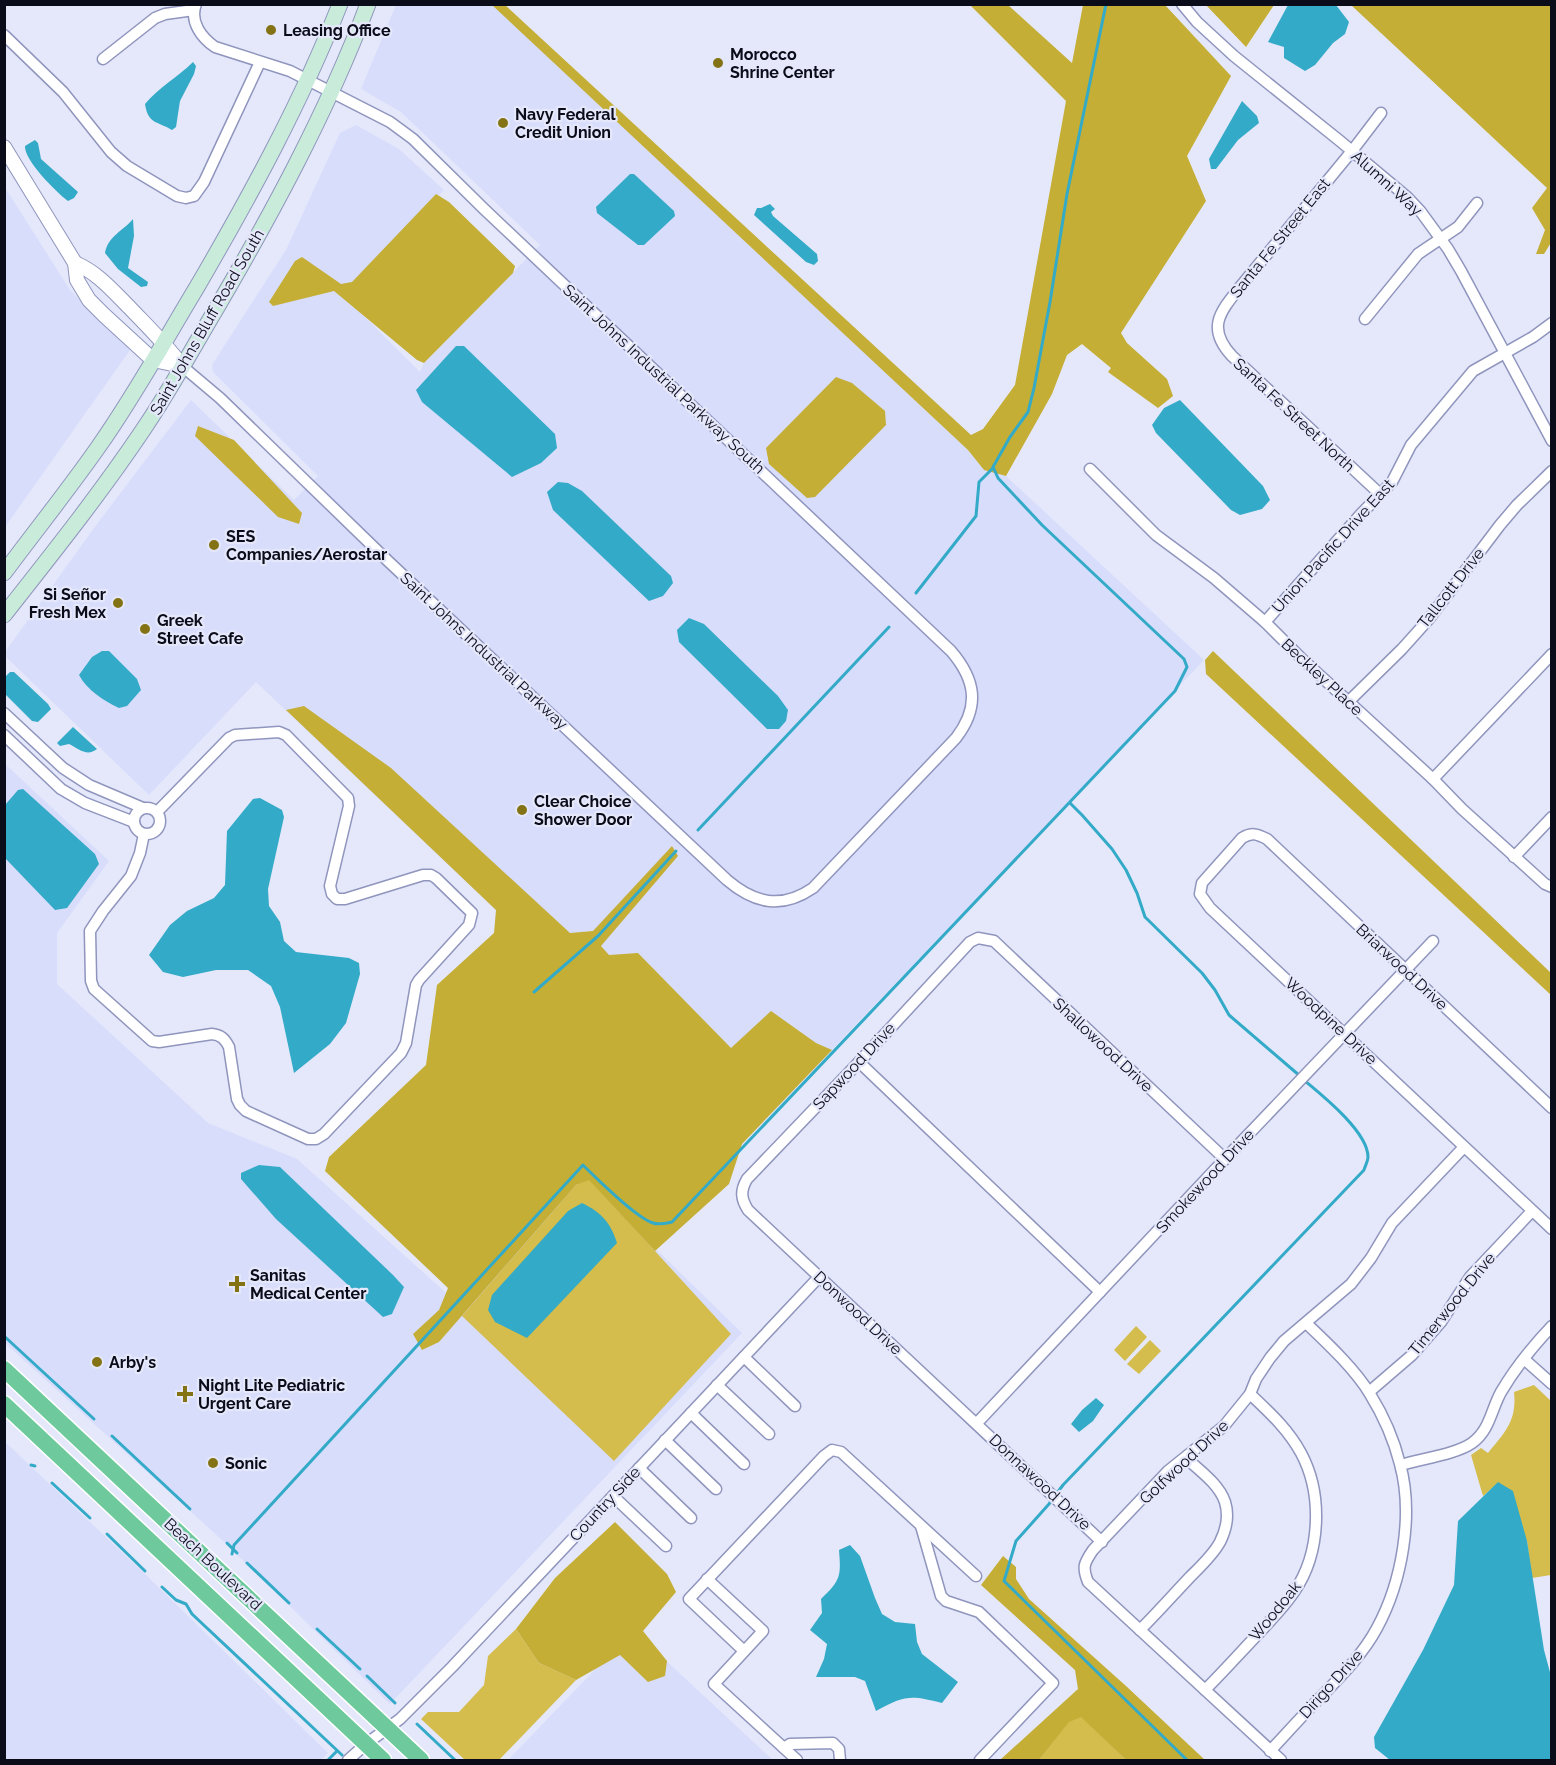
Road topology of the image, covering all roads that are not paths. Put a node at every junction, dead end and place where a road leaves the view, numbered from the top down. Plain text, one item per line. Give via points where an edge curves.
1 (340, 4) edge
2 (368, 4) edge
3 (1182, 4) edge
4 (195, 7) edge
5 (4, 36) edge
6 (103, 59) dead end
7 (260, 63) junction
8 (308, 80) junction
9 (331, 92) junction
10 (1381, 113) dead end
11 (4, 147) edge
12 (1352, 151) junction
13 (1477, 203) dead end
14 (1442, 239) junction
15 (75, 264) junction
16 (1365, 320) dead end
17 (1551, 323) edge
18 (1217, 329) joint
19 (164, 342) junction
20 (1506, 352) junction
21 (153, 360) junction
22 (182, 366) junction
23 (1551, 441) edge
24 (1090, 469) dead end
25 (1551, 471) edge
26 (1380, 494) junction
27 (4, 573) edge
28 (4, 615) edge
29 (1265, 622) junction
30 (1551, 654) edge
31 (1348, 702) junction
32 (4, 714) edge
33 (4, 735) edge
34 (1433, 779) junction
35 (143, 808) junction
36 (157, 812) junction
37 (1551, 817) edge
38 (134, 822) junction
39 (144, 834) junction
40 (1514, 857) junction
41 (1551, 887) edge
42 (1200, 894) joint
43 (766, 902) joint
44 (978, 938) joint
45 (1433, 941) dead end
46 (1406, 970) junction
47 (1345, 1034) junction
48 (859, 1062) junction
49 (1551, 1108) edge
50 (1464, 1147) junction
51 (1225, 1158) junction
52 (742, 1201) joint
53 (1532, 1211) junction
54 (1551, 1229) edge
55 (819, 1277) junction
56 (1100, 1292) junction
57 (1306, 1323) junction
58 (1551, 1326) edge
59 (744, 1357) junction
60 (1524, 1359) junction
61 (4, 1369) edge
62 (1551, 1384) edge
63 (717, 1385) junction
64 (1369, 1392) junction
65 (1250, 1395) junction
66 (4, 1404) edge
67 (795, 1406) dead end
68 (691, 1413) junction
69 (977, 1423) junction
70 (769, 1434) dead end
71 (665, 1440) junction
72 (86, 1445) junction
73 (1186, 1458) junction
74 (66, 1462) junction
75 (744, 1464) dead end
76 (1401, 1465) junction
77 (639, 1468) junction
78 (716, 1489) dead end
79 (613, 1496) junction
80 (691, 1518) dead end
81 (921, 1526) junction
82 (1102, 1542) junction
83 (666, 1546) dead end
84 (976, 1576) dead end
85 (707, 1580) junction
86 (1140, 1630) junction
87 (744, 1651) junction
88 (1205, 1690) junction
89 (387, 1728) junction
90 (366, 1744) junction
91 (784, 1748) junction
92 (1270, 1751) junction
93 (348, 1761) edge
94 (383, 1761) edge
95 (421, 1761) edge
96 (797, 1761) edge
97 (840, 1761) edge
98 (980, 1761) edge
99 (1281, 1761) edge

1 - 8 main road, Saint Johns Bluff Road South
2 - 9 main road, Saint Johns Bluff Road South
3 - 12 street, Alumni Way via 1234,56
4 - 6 street via 155,18
4 - 7 street, Saint Johns Industrial Parkway South via 198,31 205,40
5 - 7 street via 63,92 111,152 147,178 186,198 194,196 204,182
7 - 8 street, Saint Johns Industrial Parkway South
8 - 9 street, Saint Johns Industrial Parkway South
8 - 19 main road, Saint Johns Bluff Road South via 245,203
9 - 22 main road, Saint Johns Bluff Road South via 237,273
9 - 43 street, Saint Johns Industrial Parkway South via 368,109 413,140 951,651 969,676 973,703 966,726 956,738 813,888 803,895
10 - 12 street, Santa Fe Street East
11 - 15 street
12 - 14 street, Alumni Way via 1407,197
12 - 18 street, Santa Fe Street East via 1222,309
13 - 14 street via 1458,227
14 - 16 street via 1418,254
14 - 20 street, Alumni Way
15 - 19 street via 101,278
15 - 21 street via 77,280 89,300
17 - 20 street, Union Pacific Drive East
18 - 26 street, Santa Fe Street North via 1232,356
19 - 21 main road, Saint Johns Bluff Road South
19 - 22 street
20 - 23 street, Alumni Way
20 - 26 street, Union Pacific Drive East via 1462,382 1411,444 1392,482
21 - 22 street
21 - 27 main road, Saint Johns Bluff Road South via 101,443
22 - 28 main road, Saint Johns Bluff Road South via 89,506
22 - 43 street, Saint Johns Industrial Parkway via 727,880 746,895
24 - 29 street, Beckley Place via 1156,536
25 - 31 street, Tallcott Drive via 1500,525 1428,620
26 - 29 street, Union Pacific Drive East
29 - 31 street, Beckley Place
30 - 34 street
31 - 34 street, Beckley Place
32 - 35 street via 63,768 89,785
33 - 38 street via 61,789
34 - 40 street, Beckley Place
35 - 36 street
35 - 38 street via 136,813
36 - 39 street via 159,828
36 - 39 street via 229,738 279,732 348,798 330,886 337,899 431,875 472,913 469,925 418,980 401,1053 316,1139 308,1139 240,1105 230,1047 220,1035 152,1041 94,989 90,931 131,876
37 - 40 street
38 - 39 street
40 - 41 street, Beckley Place
42 - 46 street, Briarwood Drive via 1202,883 1242,838 1256,834 1267,839
42 - 47 street, Woodpine Drive via 1210,908
44 - 48 street, Sapwood Drive via 970,942
44 - 51 street, Shallowood Drive via 994,941
45 - 46 street, Smokewood Drive
46 - 47 street, Smokewood Drive
46 - 49 street, Briarwood Drive
47 - 50 street, Woodpine Drive
47 - 51 street, Smokewood Drive
48 - 52 street, Sapwood Drive via 747,1179 742,1187
48 - 56 street
50 - 53 street, Woodpine Drive
50 - 57 street, Golfwood Drive via 1392,1223 1351,1284
51 - 56 street, Smokewood Drive
52 - 55 street, Donwood Drive
53 - 54 street, Woodpine Drive
53 - 64 street, Timerwood Drive via 1470,1276 1441,1322 1412,1355
55 - 59 street, Country Side
55 - 69 street, Donwood Drive
56 - 69 street, Smokewood Drive
57 - 64 street, Dirigo Drive
57 - 65 street, Golfwood Drive via 1270,1358
58 - 60 street
59 - 63 street, Country Side
59 - 67 street
60 - 62 street
60 - 76 street via 1499,1395 1488,1425 1471,1444
61 - 72 highway, Beach Boulevard
63 - 68 street, Country Side
63 - 70 street
64 - 76 street, Dirigo Drive
65 - 73 street, Golfwood Drive via 1224,1426
65 - 88 street, Woodoak via 1273,1415 1300,1452 1314,1497 1315,1537 1295,1591
66 - 74 highway
68 - 71 street, Country Side
68 - 75 street
69 - 82 street, Donnawood Drive
71 - 77 street, Country Side
71 - 78 street
72 - 74 highway
72 - 89 highway, Beach Boulevard
73 - 82 street, Golfwood Drive via 1168,1471
73 - 86 street via 1212,1482 1225,1502 1226,1529 1201,1566
74 - 90 highway
76 - 92 street, Dirigo Drive via 1405,1511 1400,1566 1377,1628 1349,1668
77 - 79 street, Country Side
77 - 80 street
79 - 83 street
79 - 89 street, Country Side via 452,1667
81 - 84 street
81 - 85 street via 841,1452 832,1450
81 - 98 street via 941,1596 979,1612 1053,1683
82 - 86 street, Golfwood Drive via 1085,1562 1088,1582
85 - 87 street via 689,1599
85 - 87 street via 763,1631
86 - 88 street, Golfwood Drive
87 - 91 street via 714,1684
88 - 92 street, Golfwood Drive
89 - 90 street, Country Side
89 - 95 highway, Beach Boulevard
90 - 93 street, Country Side
90 - 94 highway
91 - 96 street
91 - 97 street via 790,1744 833,1743 839,1749
92 - 99 street, Golfwood Drive

